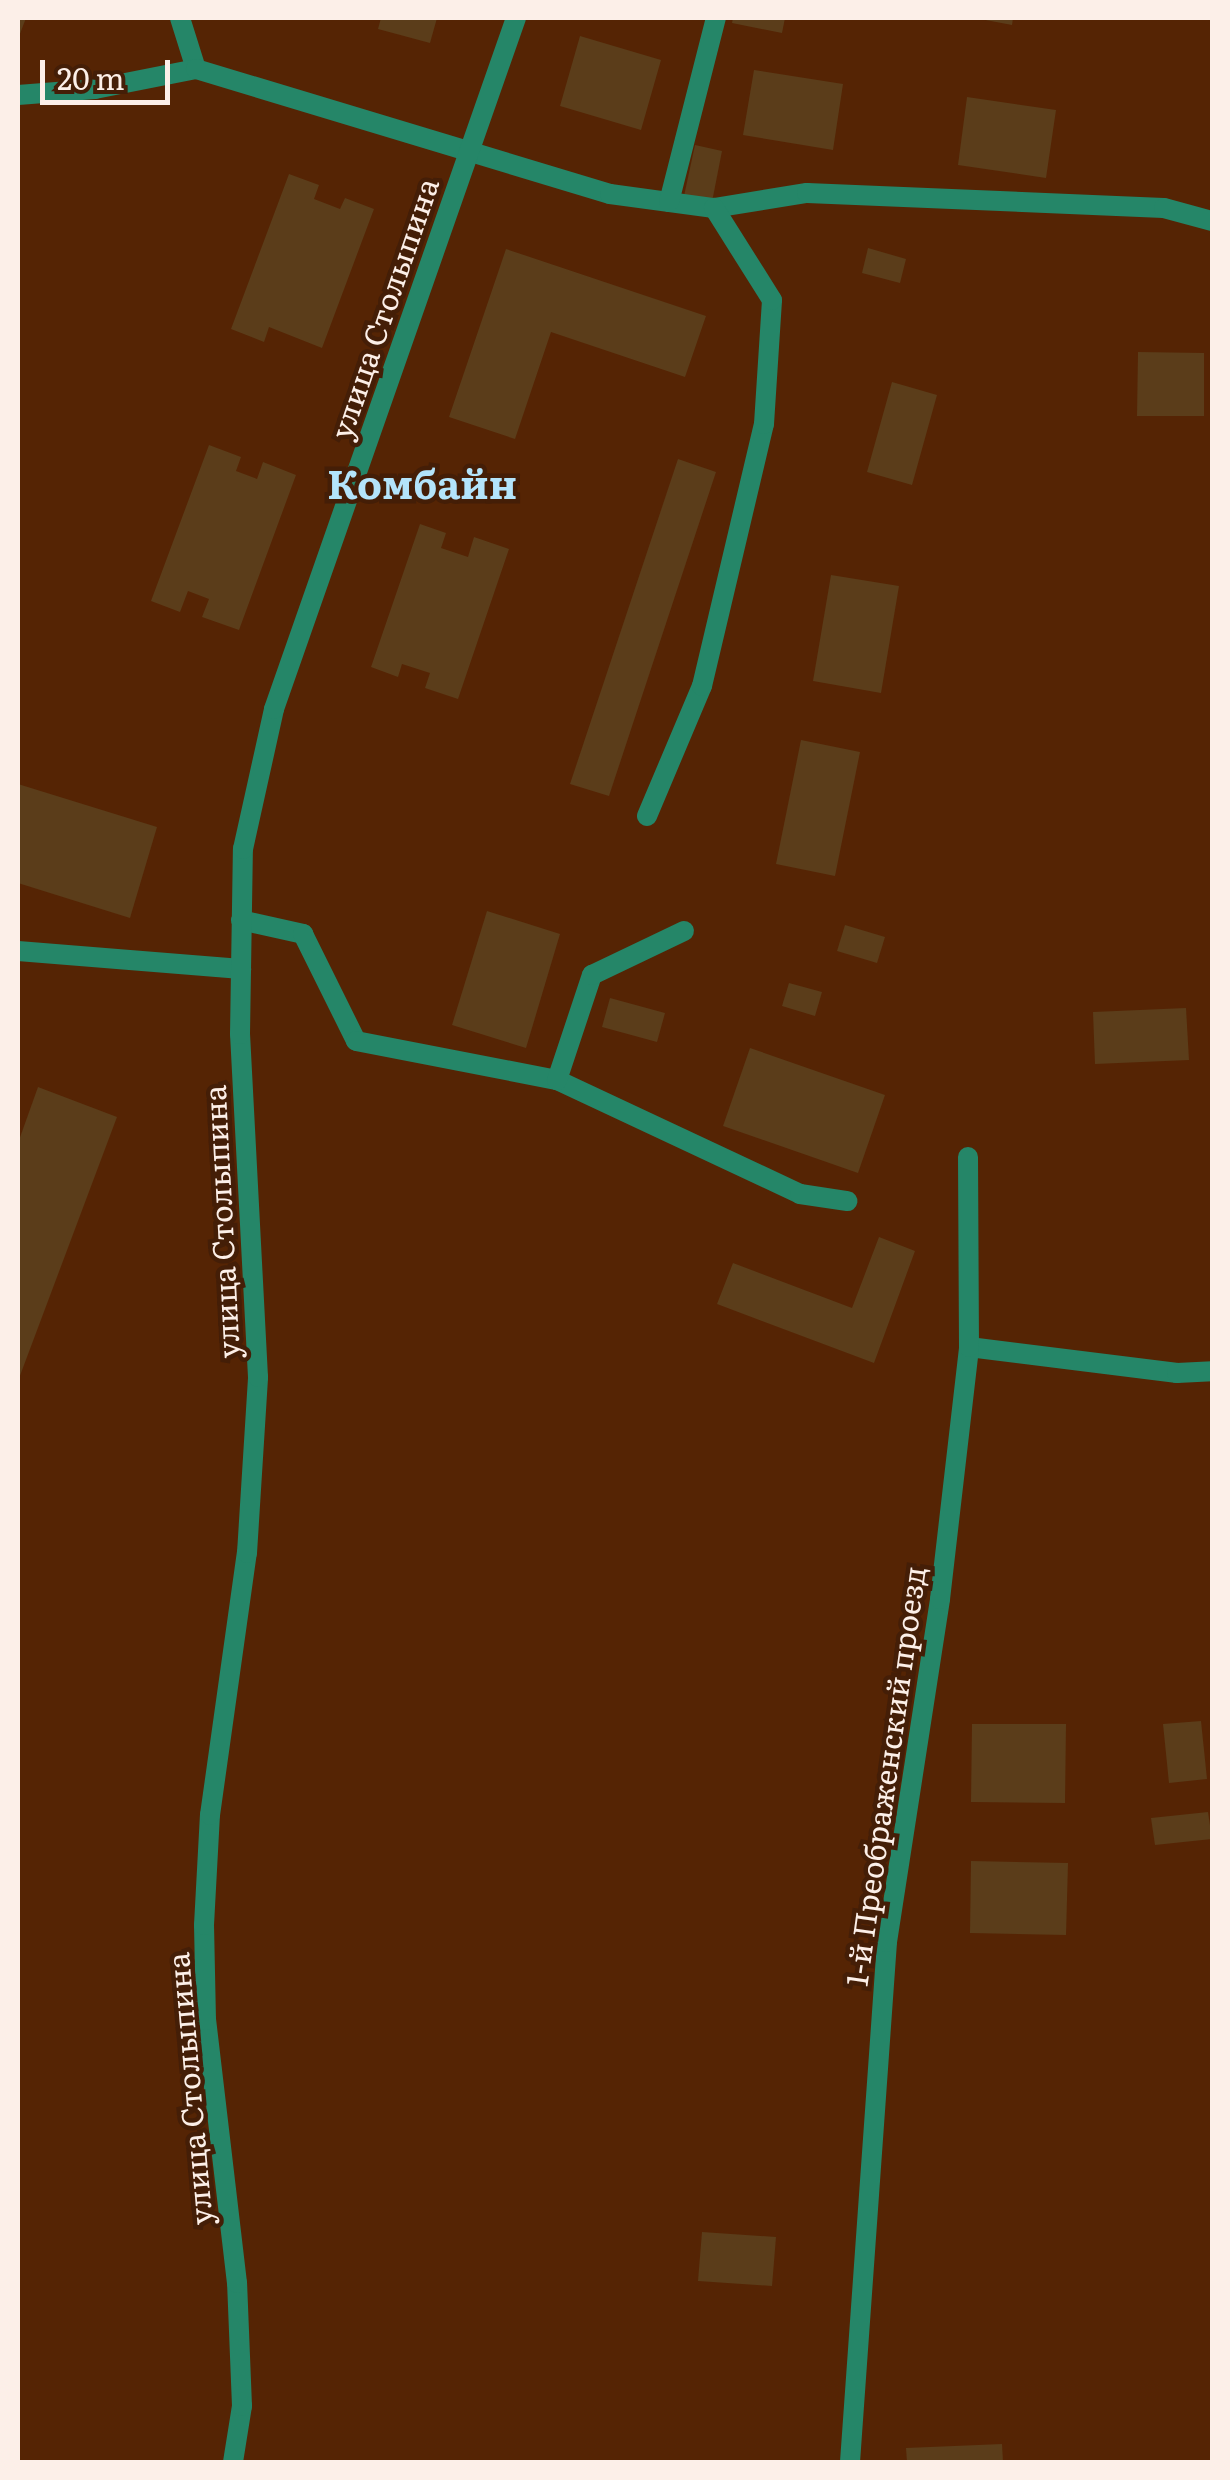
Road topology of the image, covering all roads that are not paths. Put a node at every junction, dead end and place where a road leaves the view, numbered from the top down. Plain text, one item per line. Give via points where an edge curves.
1 (180, 18) edge
2 (516, 18) edge
3 (716, 18) edge
4 (196, 69) junction
5 (18, 95) edge
6 (470, 151) junction
7 (669, 202) junction
8 (714, 208) junction
9 (1212, 220) edge
10 (647, 816) dead end
11 (241, 920) junction
12 (684, 930) dead end
13 (18, 951) edge
14 (241, 969) junction
15 (556, 1080) junction
16 (968, 1157) dead end
17 (847, 1201) dead end
18 (969, 1347) junction
19 (1212, 1371) edge
20 (233, 2462) edge
21 (850, 2462) edge

1 - 4 street
2 - 6 street, улица Столыпина
3 - 7 street
4 - 5 street via 95,89
4 - 6 street
6 - 7 street via 610,194
6 - 11 street, улица Столыпина via 274,709 243,849
7 - 8 street
8 - 9 street via 807,193 1164,208
8 - 10 street via 772,300 764,424 702,686
11 - 14 street, улица Столыпина
11 - 15 street via 303,934 356,1041
12 - 15 street via 592,975
13 - 14 street
14 - 20 street, улица Столыпина via 258,1377 246,1553 210,1816 204,1925 206,2020 237,2282 242,2406
15 - 17 street via 800,1194
16 - 18 street, 1-й Преображенский проезд
18 - 19 street via 1177,1373
18 - 21 street, 1-й Преображенский проезд via 887,1942

